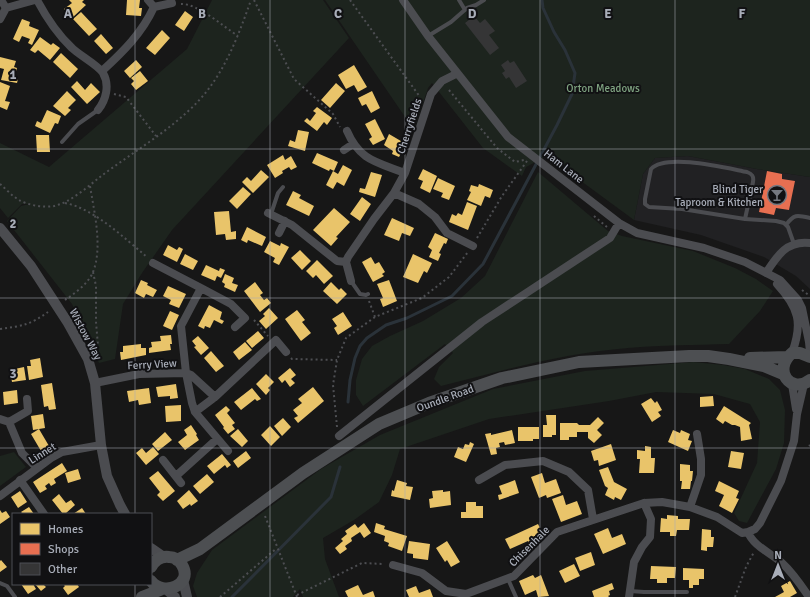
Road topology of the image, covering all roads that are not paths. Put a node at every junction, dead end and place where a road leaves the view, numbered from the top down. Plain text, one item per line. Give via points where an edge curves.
1 (1, 0) edge
2 (36, 0) edge
3 (148, 0) edge
4 (403, 0) edge
5 (459, 0) edge
6 (484, 0) edge
7 (172, 3) road end
8 (154, 7) junction
9 (6, 8) junction
10 (465, 10) junction
11 (0, 19) edge
12 (428, 36) junction
13 (102, 71) junction
14 (456, 74) junction
15 (98, 110) joint
16 (347, 131) road end
17 (62, 142) dead end
18 (353, 144) junction
19 (344, 150) dead end
20 (405, 173) junction
21 (283, 187) dead end
22 (394, 194) junction
23 (269, 214) joint
24 (810, 218) edge
25 (745, 219) junction
26 (285, 221) junction
27 (618, 223) junction
28 (786, 225) junction
29 (0, 228) edge
30 (279, 233) dead end
31 (810, 243) edge
32 (794, 244) junction
33 (473, 246) road end
34 (346, 262) junction
35 (153, 263) road end
36 (766, 273) junction
37 (351, 280) joint
38 (201, 288) junction
39 (368, 294) dead end
40 (235, 327) dead end
41 (286, 352) road end
42 (810, 352) edge
43 (790, 355) junction
44 (810, 357) edge
45 (729, 359) junction
46 (186, 373) junction
47 (783, 374) junction
48 (805, 382) edge
49 (95, 383) junction
50 (215, 397) junction
51 (27, 399) dead end
52 (195, 412) junction
53 (0, 419) edge
54 (9, 422) junction
55 (697, 434) dead end
56 (340, 437) junction
57 (217, 439) junction
58 (101, 445) junction
59 (228, 451) dead end
60 (163, 460) dead end
61 (37, 468) junction
62 (20, 480) junction
63 (479, 480) dead end
64 (0, 496) edge
65 (644, 503) junction
66 (690, 507) junction
67 (43, 513) edge
68 (124, 513) edge
69 (593, 519) junction
70 (748, 532) junction
71 (152, 549) edge
72 (200, 550) junction
73 (164, 557) junction
74 (177, 560) junction
75 (152, 565) edge
76 (393, 565) road end
77 (184, 576) junction
78 (508, 578) junction
79 (152, 582) edge
80 (0, 583) edge
81 (142, 585) edge
82 (687, 592) dead end
83 (168, 593) edge
84 (629, 594) edge
85 (15, 597) edge
86 (135, 597) edge
87 (142, 597) edge
88 (188, 597) edge
89 (516, 597) edge
90 (809, 597) edge

1 - 9 street
2 - 9 street
2 - 13 street via 60,36
3 - 8 street
4 - 12 street, Ham Lane
5 - 10 lane
6 - 10 lane
7 - 8 street
8 - 13 street via 133,41
9 - 11 street
10 - 12 lane
12 - 14 street, Ham Lane
13 - 15 street via 106,79 106,94
14 - 20 street, Cherryfields via 442,81 431,94
14 - 27 street, Ham Lane via 508,137
15 - 17 lane via 78,124
16 - 18 street, Cherryfields
18 - 19 street
18 - 20 street, Cherryfields via 368,159
20 - 22 street, Cherryfields
21 - 23 lane
22 - 33 street via 419,204 435,217 446,233
22 - 34 street, Cherryfields
23 - 26 street
24 - 28 lane via 799,215 793,217
25 - 25 lane via 649,207 645,204 645,199 651,169 660,164 680,162 751,174 754,178
25 - 28 lane via 776,221
26 - 30 street
26 - 34 street via 338,261
27 - 36 street, Ham Lane via 637,233 704,248 745,262
27 - 56 street via 610,238 482,322
28 - 32 lane
29 - 49 street, Wistow Way via 31,266 68,323 88,359
31 - 32 street
32 - 36 street via 781,253
34 - 37 street
35 - 38 street
36 - 42 street, Ham Lane via 780,280 798,300 806,322
36 - 43 street, Ham Lane via 791,301 798,318 797,339
37 - 39 lane via 360,294
38 - 40 street via 231,304 245,318
38 - 46 street, Ferry View via 181,326
41 - 50 street via 274,337
43 - 44 main road, Oundle Road via 800,353
43 - 45 main road, Oundle Road
43 - 47 main road via 784,362
45 - 47 main road, Oundle Road via 764,366
45 - 56 main road, Oundle Road via 689,356 579,362 502,378
46 - 49 street, Ferry View via 139,374
46 - 50 street, Ferry View
46 - 52 street, Ferry View
47 - 48 main road via 788,380
48 - 70 street via 797,414 794,442 781,481 760,523
49 - 58 street, Wistow Way
50 - 52 street
51 - 54 street via 28,411
52 - 57 street, Ferry View
53 - 54 street
54 - 61 street via 22,453
55 - 66 street via 701,475
56 - 72 main road, Oundle Road via 303,473
57 - 59 street, Ferry View
57 - 60 street via 178,480
58 - 61 street, Linnet via 62,452
58 - 68 street, Wistow Way via 107,476
61 - 62 street, Linnet
62 - 64 street, Linnet
62 - 67 street
63 - 69 street via 505,465 543,461 569,472 588,490
65 - 66 street, Chisenhale via 662,502
65 - 69 street, Chisenhale
65 - 84 street via 651,519 650,537 634,562
66 - 70 street, Chisenhale via 717,517 742,532
69 - 78 street, Chisenhale via 557,532 514,576
70 - 90 street via 750,539 782,563
71 - 73 street
72 - 74 main road, Oundle Road
72 - 77 main road, Oundle Road
73 - 74 main road via 173,557
73 - 75 main road
74 - 77 main road via 183,567
76 - 78 street, Chisenhale via 422,573 446,591 466,594
77 - 83 main road, Oundle Road via 178,587
77 - 88 street
78 - 89 lane
79 - 83 main road
80 - 85 lane
81 - 86 main road
82 - 84 lane
83 - 87 main road, Oundle Road

